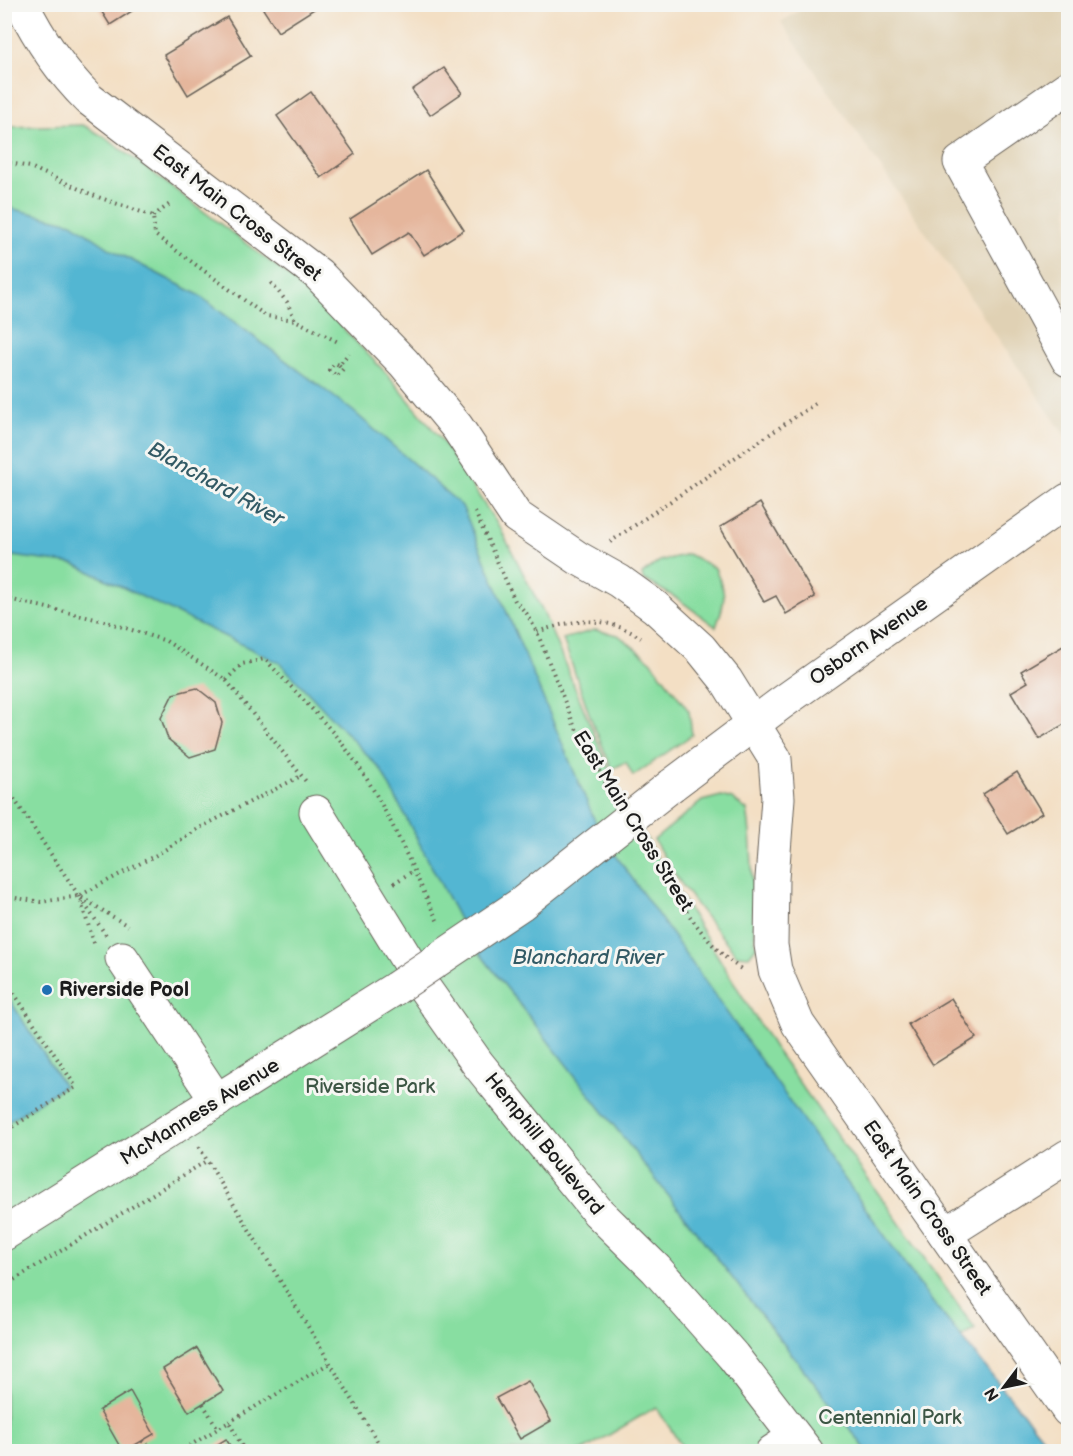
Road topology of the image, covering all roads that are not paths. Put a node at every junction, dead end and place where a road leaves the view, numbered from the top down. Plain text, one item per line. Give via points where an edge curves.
1 (22, 4) edge
2 (1068, 87) edge
3 (1068, 360) edge
4 (1068, 500) edge
5 (754, 724) junction
6 (672, 785) joint
7 (316, 812) road end
8 (122, 958) road end
9 (217, 1101) junction
10 (1068, 1156) edge
11 (4, 1234) edge
12 (945, 1234) junction
13 (1068, 1410) edge
14 (791, 1447) edge

1 - 5 main road, East Main Cross Street via 38,37 61,70 89,99 318,274 404,363 457,427 516,516 619,581 684,632 726,680
2 - 3 main road via 960,162
4 - 5 main road, Osborn Avenue
5 - 6 main road, Osborn Avenue
5 - 12 main road, East Main Cross Street via 775,759 778,778 771,945 775,970 798,1024
6 - 9 main road, McManness Avenue, bridge via 521,904
7 - 14 main road, Hemphill Boulevard via 425,989 478,1064 598,1212 656,1269 732,1356
8 - 9 main road
9 - 11 main road, McManness Avenue
10 - 12 main road
12 - 13 main road, East Main Cross Street

